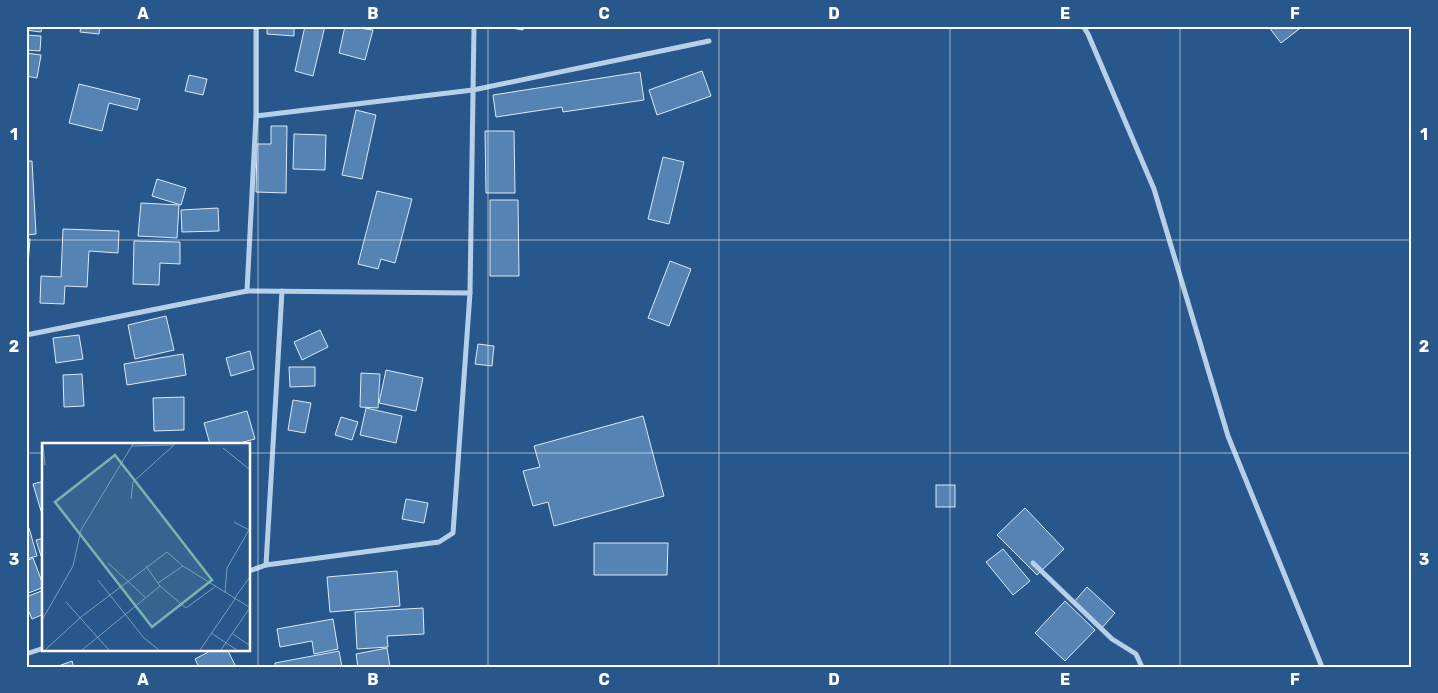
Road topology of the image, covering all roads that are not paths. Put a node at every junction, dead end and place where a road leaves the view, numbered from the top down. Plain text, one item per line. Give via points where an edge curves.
1 (256, 26) edge
2 (474, 26) edge
3 (1082, 26) edge
4 (709, 41) dead end
5 (473, 90) junction
6 (256, 116) junction
7 (247, 291) junction
8 (282, 292) junction
9 (470, 294) junction
10 (26, 335) edge
11 (1033, 563) dead end
12 (266, 565) junction
13 (250, 571) edge
14 (42, 649) edge
15 (26, 654) edge
16 (1142, 667) edge
17 (1322, 667) edge

1 - 6 street
2 - 5 street
3 - 17 street via 1154,189 1228,436
4 - 5 street
5 - 6 street
5 - 9 street
6 - 7 street
7 - 8 street
7 - 10 street
8 - 9 street
8 - 12 street
9 - 12 street via 453,533 439,542
11 - 16 street via 1112,639 1136,654
12 - 13 street
14 - 15 street

